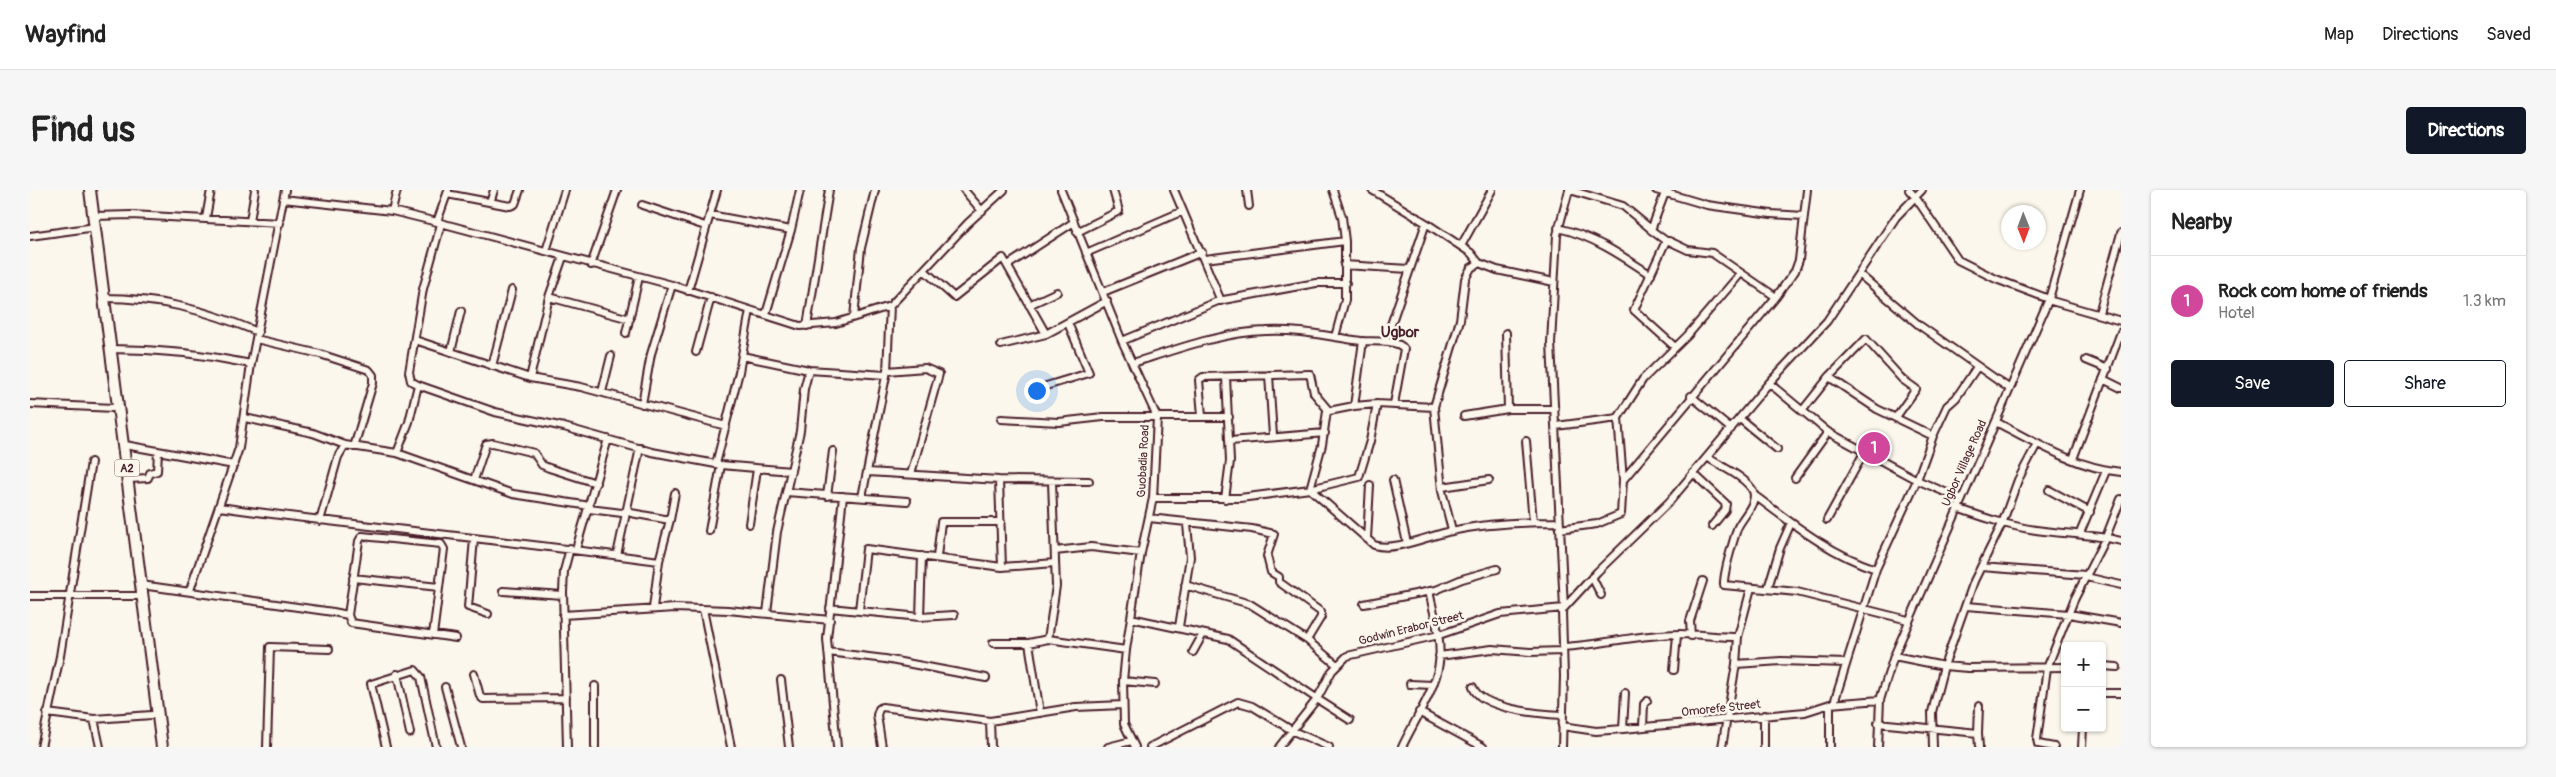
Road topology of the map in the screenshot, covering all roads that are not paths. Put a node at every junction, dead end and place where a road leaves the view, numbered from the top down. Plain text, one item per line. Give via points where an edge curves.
1 (85, 190) edge
2 (90, 190) edge
3 (211, 190) edge
4 (255, 190) edge
5 (284, 190) edge
6 (397, 190) edge
7 (494, 190) edge
8 (520, 190) edge
9 (565, 190) edge
10 (617, 190) edge
11 (716, 190) edge
12 (800, 190) edge
13 (829, 190) edge
14 (875, 190) edge
15 (964, 190) edge
16 (1004, 190) edge
17 (1061, 190) edge
18 (1113, 190) edge
19 (1174, 190) edge
20 (1247, 190) edge
21 (1333, 190) edge
22 (1372, 190) edge
23 (1492, 190) edge
24 (1570, 190) edge
25 (1656, 190) edge
26 (1807, 190) edge
27 (1909, 190) edge
28 (1922, 190) edge
29 (2080, 190) edge
30 (448, 192) edge
31 (1665, 193) junction
32 (1916, 198) junction
33 (283, 199) junction
34 (491, 200) junction
35 (642, 205) dead end
36 (1249, 206) dead end
37 (982, 210) junction
38 (392, 211) junction
39 (1183, 211) junction
40 (710, 214) junction
41 (94, 216) junction
42 (1804, 216) junction
43 (206, 218) junction
44 (250, 221) junction
45 (1074, 222) junction
46 (280, 223) junction
47 (439, 223) junction
48 (1426, 223) junction
49 (705, 226) junction
50 (93, 228) junction
51 (1558, 228) junction
52 (1651, 228) junction
53 (791, 230) junction
54 (1077, 232) junction
55 (2121, 233) edge
56 (30, 236) edge
57 (1345, 241) junction
58 (1666, 241) junction
59 (1461, 246) junction
60 (546, 251) junction
61 (1202, 252) junction
62 (1086, 253) junction
63 (563, 257) junction
64 (1205, 259) junction
65 (1479, 263) junction
66 (591, 265) junction
67 (1008, 265) junction
68 (1344, 265) junction
69 (1409, 269) junction
70 (925, 271) junction
71 (1741, 273) junction
72 (1859, 274) junction
73 (1651, 275) junction
74 (639, 276) junction
75 (1554, 282) junction
76 (1346, 283) junction
77 (672, 286) junction
78 (512, 290) dead end
79 (688, 291) junction
80 (1057, 292) dead end
81 (1103, 292) junction
82 (549, 297) junction
83 (1776, 297) junction
84 (103, 298) junction
85 (710, 298) junction
86 (2048, 299) junction
87 (1107, 301) junction
88 (1221, 301) junction
89 (1029, 305) junction
90 (890, 306) junction
91 (750, 310) junction
92 (461, 312) dead end
93 (2099, 313) junction
94 (766, 314) junction
95 (854, 318) junction
96 (630, 319) junction
97 (2121, 320) edge
98 (1068, 323) junction
99 (807, 326) junction
100 (2121, 332) edge
101 (626, 333) dead end
102 (1506, 333) dead end
103 (1046, 334) junction
104 (257, 336) junction
105 (1336, 337) junction
106 (415, 340) junction
107 (1122, 341) junction
108 (1363, 341) junction
109 (1385, 342) junction
110 (1001, 345) dead end
111 (1675, 347) junction
112 (110, 349) junction
113 (451, 352) junction
114 (696, 352) dead end
115 (610, 356) dead end
116 (742, 356) junction
117 (2086, 360) dead end
118 (1133, 363) junction
119 (251, 364) junction
120 (492, 366) junction
121 (1978, 366) junction
122 (2108, 369) junction
123 (809, 370) junction
124 (887, 373) junction
125 (1269, 375) junction
126 (1226, 377) junction
127 (1829, 377) junction
128 (530, 378) junction
129 (2104, 379) junction
130 (1770, 383) junction
131 (418, 385) junction
132 (1046, 386) dead end
133 (2121, 388) edge
134 (2010, 389) junction
135 (602, 392) junction
136 (1691, 396) junction
137 (30, 404) edge
138 (642, 404) junction
139 (1377, 404) junction
140 (1394, 404) junction
141 (1354, 406) junction
142 (1434, 407) junction
143 (114, 408) junction
144 (1508, 409) junction
145 (1554, 409) junction
146 (1802, 410) junction
147 (1327, 411) junction
148 (1157, 416) junction
149 (1202, 416) junction
150 (1464, 416) dead end
151 (1229, 417) junction
152 (1896, 417) junction
153 (245, 418) junction
154 (1618, 418) junction
155 (1001, 419) dead end
156 (1740, 419) junction
157 (1996, 422) junction
158 (726, 426) junction
159 (1556, 426) junction
160 (1731, 429) junction
161 (1828, 432) junction
162 (1325, 433) junction
163 (1273, 436) junction
164 (1933, 436) junction
165 (608, 439) junction
166 (1230, 441) junction
167 (1526, 441) dead end
168 (2037, 444) junction
169 (124, 445) junction
170 (345, 446) junction
171 (354, 447) junction
172 (640, 448) junction
173 (1777, 449) dead end
174 (158, 451) junction
175 (833, 451) dead end
176 (1865, 451) junction
177 (396, 453) junction
178 (1707, 457) junction
179 (2073, 459) junction
180 (91, 462) dead end
181 (234, 465) junction
182 (718, 465) junction
183 (757, 469) junction
184 (791, 471) junction
185 (2106, 471) junction
186 (868, 472) junction
187 (2121, 472) edge
188 (1693, 473) junction
189 (911, 474) junction
190 (1795, 478) dead end
191 (128, 479) junction
192 (474, 480) junction
193 (998, 480) junction
194 (1089, 480) dead end
195 (1392, 480) dead end
196 (1489, 480) dead end
197 (1623, 480) junction
198 (1916, 480) junction
199 (596, 482) junction
200 (1052, 482) junction
201 (1370, 484) dead end
202 (1442, 487) junction
203 (1310, 489) junction
204 (2049, 490) dead end
205 (786, 492) junction
206 (675, 493) dead end
207 (1754, 495) junction
208 (828, 496) junction
209 (843, 496) junction
210 (862, 497) junction
211 (1153, 498) junction
212 (1225, 499) junction
213 (1961, 499) junction
214 (2121, 499) edge
215 (907, 501) dead end
216 (219, 507) junction
217 (589, 507) junction
218 (1957, 508) junction
219 (628, 510) junction
220 (2090, 512) junction
221 (1149, 518) junction
222 (670, 520) junction
223 (1828, 520) dead end
224 (320, 521) junction
225 (1001, 522) junction
226 (1533, 522) junction
227 (1791, 523) junction
228 (749, 524) dead end
229 (1187, 524) junction
230 (2002, 524) junction
231 (1559, 525) junction
232 (1712, 526) dead end
233 (1452, 530) junction
234 (709, 531) dead end
235 (2080, 533) junction
236 (2106, 537) junction
237 (474, 539) junction
238 (1367, 540) junction
239 (2121, 541) edge
240 (1407, 543) junction
241 (573, 549) junction
242 (1055, 551) junction
243 (1142, 554) junction
244 (617, 555) junction
245 (922, 556) junction
246 (937, 558) junction
247 (659, 561) junction
248 (1056, 563) junction
249 (1002, 567) junction
250 (1981, 567) junction
251 (1496, 569) dead end
252 (1876, 570) junction
253 (2086, 576) junction
254 (1592, 577) junction
255 (354, 578) junction
256 (1703, 581) dead end
257 (141, 585) junction
258 (2121, 585) edge
259 (1185, 586) junction
260 (439, 587) junction
261 (1751, 588) junction
262 (1768, 588) junction
263 (190, 590) junction
264 (503, 591) dead end
265 (1430, 592) junction
266 (563, 595) junction
267 (1601, 595) dead end
268 (30, 596) edge
269 (141, 596) junction
270 (69, 597) junction
271 (1364, 604) dead end
272 (1966, 606) junction
273 (653, 608) junction
274 (830, 608) junction
275 (1564, 608) junction
276 (703, 609) junction
277 (859, 610) junction
278 (1865, 611) junction
279 (767, 613) junction
280 (488, 614) dead end
281 (2069, 614) junction
282 (348, 615) junction
283 (563, 615) junction
284 (954, 615) dead end
285 (920, 617) junction
286 (1131, 618) junction
287 (830, 620) junction
288 (1908, 620) junction
289 (2121, 622) edge
290 (1179, 627) junction
291 (1203, 634) junction
292 (433, 635) junction
293 (1439, 635) junction
294 (1677, 635) junction
295 (1690, 636) junction
296 (1738, 637) junction
297 (456, 638) dead end
298 (1048, 639) junction
299 (1307, 640) junction
300 (993, 643) dead end
301 (1029, 643) junction
302 (1563, 649) junction
303 (329, 650) dead end
304 (1126, 650) junction
305 (828, 652) junction
306 (1192, 652) dead end
307 (1439, 656) junction
308 (1894, 656) junction
309 (1846, 663) junction
310 (1736, 664) junction
311 (1337, 665) junction
312 (1944, 666) junction
313 (2106, 666) edge
314 (2061, 667) edge
315 (2117, 667) dead end
316 (2048, 668) junction
317 (1674, 670) dead end
318 (397, 674) junction
319 (474, 674) dead end
320 (986, 678) dead end
321 (781, 680) dead end
322 (1124, 681) junction
323 (1155, 684) dead end
324 (1410, 684) dead end
325 (1433, 685) junction
326 (595, 686) dead end
327 (444, 687) dead end
328 (1473, 687) dead end
329 (1625, 693) dead end
330 (2106, 693) edge
331 (2121, 693) edge
332 (566, 698) junction
333 (1316, 698) junction
334 (1880, 700) junction
335 (1647, 701) dead end
336 (1832, 704) junction
337 (1123, 705) junction
338 (1979, 706) dead end
339 (1419, 712) junction
340 (47, 713) junction
341 (1040, 713) junction
342 (152, 715) junction
343 (1562, 715) junction
344 (1764, 715) junction
345 (1725, 718) junction
346 (94, 719) junction
347 (1350, 720) dead end
348 (990, 721) junction
349 (1878, 723) junction
350 (1562, 726) junction
351 (1643, 727) junction
352 (1931, 728) junction
353 (1623, 729) junction
354 (1293, 732) junction
355 (1978, 732) junction
356 (2083, 732) edge
357 (410, 733) dead end
358 (1133, 744) edge
359 (1478, 745) edge
360 (41, 747) edge
361 (100, 747) edge
362 (156, 747) edge
363 (162, 747) edge
364 (267, 747) edge
365 (386, 747) edge
366 (436, 747) edge
367 (461, 747) edge
368 (567, 747) edge
369 (595, 747) edge
370 (731, 747) edge
371 (789, 747) edge
372 (837, 747) edge
373 (882, 747) edge
374 (991, 747) edge
375 (1108, 747) edge
376 (1150, 747) edge
377 (1279, 747) edge
378 (1329, 747) edge
379 (1402, 747) edge
380 (1483, 747) edge
381 (1562, 747) edge
382 (1722, 747) edge
383 (1764, 747) edge
384 (1830, 747) edge
385 (1878, 747) edge
386 (1933, 747) edge
387 (1979, 747) edge
388 (2054, 747) edge
389 (2082, 747) edge

1 - 50 highway, A2
2 - 41 highway, A2
3 - 43 street
4 - 44 street
5 - 33 street
6 - 38 street
7 - 34 street
8 - 34 street via 513,206
9 - 60 street
10 - 66 street
11 - 40 street
12 - 53 street
13 - 99 street
14 - 95 street via 861,248
15 - 37 street
16 - 37 street
17 - 45 street, Guobadia Road
18 - 54 street via 1119,211
19 - 39 street
20 - 36 street
21 - 57 street
22 - 48 street
23 - 59 street
24 - 51 street
24 - 52 street via 1622,206
25 - 31 street
26 - 42 street
27 - 32 street
28 - 32 street
29 - 86 street, Ugbor Village Road
30 - 34 street
30 - 47 street
31 - 42 street via 1707,205
31 - 52 street
32 - 72 street via 1896,217
32 - 86 street via 1958,260
33 - 38 street
33 - 46 street
35 - 49 street
37 - 70 street
38 - 47 street
39 - 61 street
39 - 62 street
40 - 49 street
40 - 53 street
41 - 43 street
41 - 50 highway, A2
42 - 83 street via 1795,272
43 - 44 street
44 - 46 street
45 - 54 street, Guobadia Road
45 - 67 street
46 - 104 street
47 - 60 street
47 - 106 street
48 - 59 street
48 - 69 street
49 - 79 street
50 - 56 street
50 - 84 highway, A2
50 - 143 highway, A2
51 - 73 street via 1586,236
51 - 75 street
52 - 58 street
53 - 94 street
54 - 62 street, Guobadia Road
55 - 93 street
57 - 64 street
57 - 68 street
58 - 71 street via 1688,250 1712,253
58 - 73 street
59 - 65 street
60 - 63 street
61 - 64 street
61 - 81 street
62 - 81 street, Guobadia Road
63 - 66 street
63 - 82 street
64 - 88 street
65 - 75 street
65 - 142 street via 1471,268 1465,279 1460,320
66 - 74 street
67 - 70 street via 1003,258 954,297
67 - 89 street
68 - 69 street
68 - 76 street
69 - 109 street
70 - 90 street
71 - 83 street
71 - 111 street
72 - 121 street via 1919,325
72 - 130 street via 1832,316
73 - 111 street via 1634,310
74 - 77 street
74 - 96 street
75 - 145 street via 1551,344
76 - 88 street via 1293,286
76 - 105 street via 1346,300
77 - 79 street
77 - 138 street via 651,354
78 - 120 street
79 - 85 street
80 - 89 street
81 - 87 street, Guobadia Road
82 - 96 street
82 - 128 street
83 - 136 street
84 - 104 street via 174,303 212,313
84 - 112 highway, A2
85 - 91 street
85 - 114 street
86 - 93 street
86 - 134 street, Ugbor Village Road
87 - 98 street
87 - 107 street, Guobadia Road
88 - 107 street
89 - 103 street
90 - 95 street
90 - 124 street
91 - 94 street
91 - 116 street
92 - 113 street
93 - 97 street
94 - 99 street
95 - 99 street via 828,325
96 - 101 street
98 - 103 street
98 - 132 street via 1089,373
100 - 122 street
102 - 144 street
103 - 110 street
104 - 119 street
104 - 171 street via 369,370 373,383
105 - 108 street
105 - 118 street via 1266,330 1179,348
106 - 113 street
106 - 131 street via 409,372 411,381
107 - 118 street, Guobadia Road
108 - 109 street
108 - 141 street
109 - 140 street via 1401,345 1404,349
111 - 154 street via 1643,379
112 - 119 street via 150,349
112 - 169 highway, A2
113 - 120 street
115 - 135 street
116 - 123 street
116 - 158 street
117 - 122 street
118 - 148 street, Guobadia Road
119 - 153 street
120 - 128 street
121 - 134 street
121 - 164 street via 1947,406
122 - 129 street
123 - 124 street
123 - 184 street
124 - 186 street
124 - 189 street via 925,368 939,374
125 - 126 street
125 - 147 street via 1310,374 1314,393
125 - 163 street
126 - 149 street via 1199,379
126 - 151 street
127 - 146 street
127 - 152 street via 1877,409
127 - 152 street via 1866,339 1902,379 1916,389
128 - 135 street
129 - 133 street
129 - 179 street
130 - 146 street
130 - 156 street
131 - 165 street via 495,412
131 - 177 street via 409,422
134 - 157 street, Ugbor Village Road
135 - 138 street
136 - 160 street
136 - 197 street
137 - 143 street
138 - 158 street
139 - 140 street
139 - 141 street
139 - 203 street via 1359,478
140 - 142 street
141 - 147 street
142 - 202 street
143 - 269 highway, A2
144 - 145 street
144 - 150 street
145 - 159 street
146 - 161 street
147 - 162 street
148 - 149 street
148 - 155 street via 1059,422
148 - 211 street, Guobadia Road
149 - 151 street
151 - 166 street
152 - 164 street
153 - 170 street via 305,431
153 - 181 street
154 - 159 street
154 - 197 street
156 - 160 street
156 - 173 street
157 - 168 street
157 - 213 street, Ugbor Village Road
158 - 182 street
159 - 231 street
160 - 178 street
161 - 176 street
161 - 190 street
162 - 163 street
162 - 203 street
163 - 166 street
164 - 198 street
165 - 172 street
165 - 199 street
166 - 212 street
167 - 226 street
168 - 179 street
168 - 230 street via 2018,480
169 - 174 street
169 - 191 highway, A2
170 - 171 street
170 - 224 street via 338,457
171 - 177 street
172 - 182 street
172 - 219 street
174 - 181 street
174 - 191 street via 157,471 150,473 148,478
175 - 208 street
176 - 198 street
176 - 223 street
177 - 192 street
178 - 188 street
178 - 207 street via 1743,481
179 - 185 street
180 - 270 street
181 - 216 street
182 - 183 street
182 - 234 street
183 - 184 street
183 - 228 street
184 - 205 street
185 - 187 street
185 - 220 street
186 - 189 street
186 - 210 street
188 - 232 street via 1726,504
188 - 254 street via 1648,524
189 - 193 street
191 - 257 highway, A2
192 - 199 street via 486,444 493,443 534,453 542,465
192 - 217 street via 513,494
193 - 200 street
193 - 225 street
194 - 200 street
195 - 240 street
196 - 202 street
197 - 231 street via 1621,514 1597,524
198 - 213 street
198 - 252 street
199 - 217 street
200 - 242 street
201 - 238 street
202 - 233 street
203 - 212 street
203 - 238 street
204 - 220 street
205 - 208 street
205 - 279 street via 777,532
206 - 222 street
207 - 227 street
207 - 261 street via 1738,527 1724,583 1726,586
208 - 209 street
209 - 210 street
209 - 274 street
210 - 215 street
211 - 212 street
211 - 221 street, Guobadia Road
213 - 218 street, Ugbor Village Road
214 - 236 street
216 - 224 street
216 - 263 street
217 - 219 street via 622,513
217 - 241 street
218 - 230 street
218 - 288 street, Ugbor Village Road
219 - 222 street
219 - 244 street
220 - 235 street
221 - 229 street
221 - 243 street, Guobadia Road
222 - 247 street
224 - 237 street
225 - 246 street via 940,522
225 - 249 street
226 - 231 street
226 - 233 street
227 - 252 street via 1821,544
227 - 262 street
229 - 259 street via 1190,557
229 - 299 street via 1274,534 1267,556 1271,572 1279,577 1283,586 1321,612
230 - 235 street
230 - 250 street
231 - 275 street
233 - 240 street
235 - 236 street
236 - 239 street
236 - 253 street
237 - 241 street
237 - 280 street via 467,604 470,609
238 - 240 street via 1380,547
241 - 244 street
241 - 266 street via 564,570
242 - 243 street via 1090,546
242 - 248 street
243 - 286 street, Guobadia Road
244 - 247 street
245 - 246 street
245 - 277 street via 866,549
245 - 285 street
246 - 249 street
247 - 273 street
248 - 249 street
248 - 298 street
250 - 253 street
250 - 272 street
251 - 265 street
252 - 278 street
253 - 258 street
253 - 281 street
254 - 267 street
254 - 275 street
255 - 260 street
255 - 260 street via 362,536 402,540 443,546
255 - 282 street
256 - 295 street via 1690,621
257 - 263 street
257 - 269 highway, A2
259 - 290 street
259 - 299 street via 1250,604
260 - 292 street
261 - 262 street
261 - 296 street
262 - 278 street via 1797,592
263 - 282 street
264 - 266 street
265 - 271 street
265 - 293 street
266 - 283 street
268 - 270 street
269 - 270 street
269 - 342 highway, A2
269 - 363 highway, A2
270 - 340 street
272 - 281 street
272 - 312 street
273 - 276 street
273 - 283 street
274 - 277 street
274 - 287 street
275 - 293 street, Godwin Erabor Street via 1500,614
275 - 302 street
276 - 279 street
276 - 370 street
277 - 285 street
278 - 288 street
278 - 309 street
279 - 287 street
281 - 289 street
281 - 316 street
282 - 292 street via 351,623
283 - 332 street
284 - 285 street
286 - 290 street
286 - 304 street, Guobadia Road
287 - 305 street
288 - 308 street, Ugbor Village Road
290 - 291 street
291 - 306 street
291 - 333 street via 1228,640
292 - 297 street
293 - 307 street
293 - 311 street, Godwin Erabor Street via 1362,651
294 - 295 street
294 - 302 street
294 - 317 street
295 - 296 street
296 - 310 street
298 - 301 street
298 - 304 street
299 - 311 street
300 - 301 street
301 - 341 street
302 - 307 street via 1530,652 1492,649
302 - 343 street
303 - 364 street via 270,646
304 - 322 street, Guobadia Road
305 - 320 street
305 - 372 street
307 - 325 street
308 - 312 street
308 - 334 street, Ugbor Village Road
309 - 310 street via 1781,661
309 - 336 street
310 - 345 street
311 - 333 street, Godwin Erabor Street
312 - 316 street
312 - 352 street via 1934,701
313 - 315 street
314 - 316 street
316 - 388 street via 2037,739 2038,744
318 - 357 street
318 - 365 street via 371,684
318 - 366 street via 411,670 419,672
319 - 332 street via 483,699
321 - 371 street
322 - 323 street
322 - 337 street, Guobadia Road
324 - 325 street
325 - 339 street
326 - 369 street
327 - 367 street
328 - 343 street via 1481,698 1494,703 1529,712
329 - 353 street
330 - 331 street
332 - 368 street
333 - 347 street
333 - 354 street, Godwin Erabor Street
334 - 336 street, Omorefe Street
334 - 349 street, Ugbor Village Road
335 - 351 street via 1644,704
336 - 344 street, Omorefe Street via 1805,712
336 - 384 street
337 - 341 street via 1076,706
337 - 358 street, Guobadia Road via 1124,724
338 - 355 street
339 - 359 street
339 - 379 street
340 - 346 street
340 - 360 street
341 - 348 street
342 - 346 street
342 - 362 highway, A2
343 - 350 street
344 - 345 street, Omorefe Street
344 - 383 street
345 - 351 street, Omorefe Street
345 - 382 street
346 - 361 street
348 - 373 street via 882,707 877,715
348 - 374 street
349 - 352 street
349 - 385 street, Ugbor Village Road
350 - 353 street, Omorefe Street via 1596,731
350 - 381 street
351 - 353 street, Omorefe Street
352 - 355 street
352 - 386 street
354 - 376 street via 1252,706 1238,702
354 - 377 street, Godwin Erabor Street
354 - 378 street
355 - 387 street
356 - 389 street
358 - 375 street
359 - 380 street

